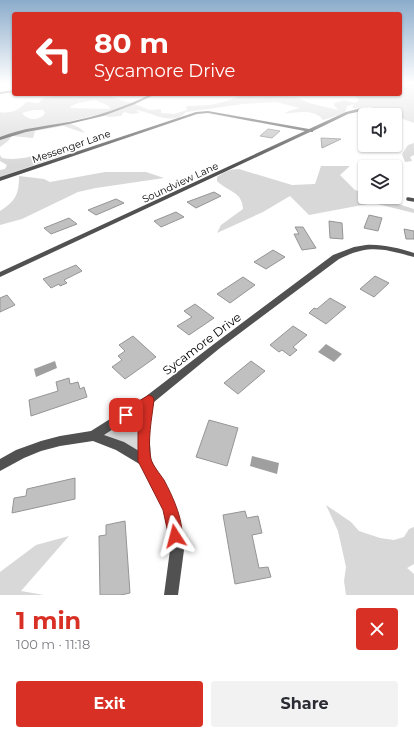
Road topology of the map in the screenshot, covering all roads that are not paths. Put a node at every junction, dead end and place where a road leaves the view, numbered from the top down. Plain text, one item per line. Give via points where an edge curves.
1 (114, 111) edge
2 (356, 111) edge
3 (311, 131) junction
4 (0, 139) edge
5 (0, 179) edge
6 (408, 199) dead end
7 (414, 200) edge
8 (414, 255) edge
9 (0, 275) edge
10 (149, 400) junction
11 (93, 436) junction
12 (145, 461) junction
13 (0, 465) edge
14 (171, 595) edge

1 - 4 street via 19,132
2 - 3 street, Soundview Lane
3 - 5 street, Messenger Lane via 208,112 196,113
3 - 9 street, Soundview Lane
6 - 7 lane
8 - 10 street, Sycamore Drive via 370,246 350,250 336,257
10 - 11 street, Sycamore Drive
10 - 12 street via 144,428
11 - 12 street via 120,446
11 - 13 street, Sycamore Drive via 41,446
12 - 14 street via 164,493 170,510 177,550

